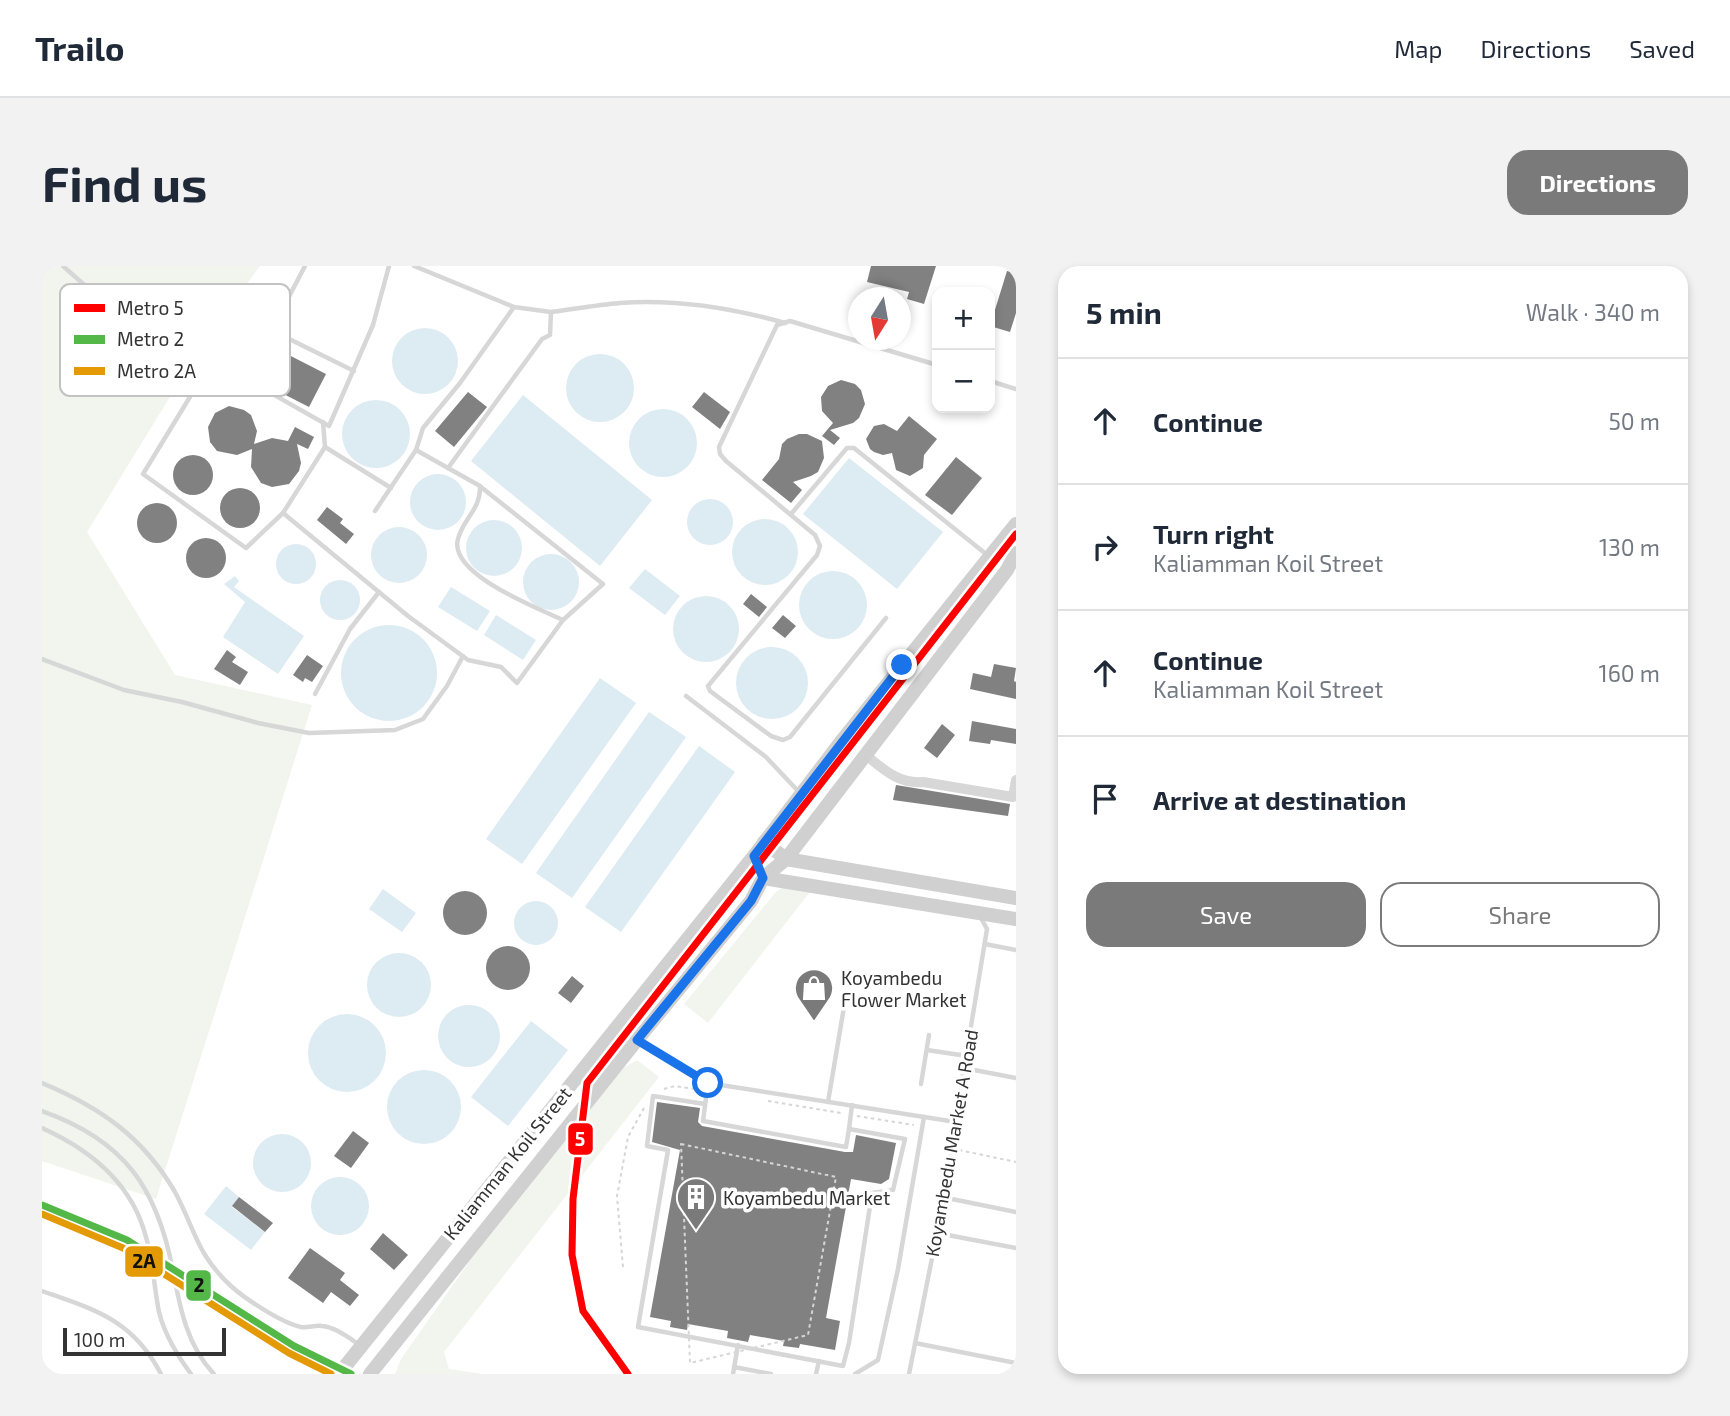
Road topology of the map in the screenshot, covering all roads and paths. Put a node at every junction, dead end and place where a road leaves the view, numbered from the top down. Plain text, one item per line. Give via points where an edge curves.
1 (63, 266) edge
2 (305, 266) edge
3 (389, 266) edge
4 (414, 266) edge
5 (83, 284) edge
6 (290, 294) edge
7 (514, 307) junction
8 (551, 312) junction
9 (785, 323) junction
10 (290, 339) edge
11 (932, 364) edge
12 (354, 371) junction
13 (995, 383) edge
14 (1016, 389) edge
15 (191, 396) edge
16 (276, 396) edge
17 (323, 422) junction
18 (325, 447) junction
19 (416, 450) junction
20 (448, 468) junction
21 (480, 486) junction
22 (391, 488) junction
23 (375, 511) dead end
24 (283, 513) junction
25 (790, 514) junction
26 (1016, 524) edge
27 (1016, 553) edge
28 (990, 557) junction
29 (1012, 573) edge
30 (379, 592) junction
31 (886, 618) dead end
32 (563, 621) junction
33 (463, 656) junction
34 (42, 659) edge
35 (315, 694) dead end
36 (686, 696) dead end
37 (867, 756) junction
38 (1016, 780) edge
39 (801, 794) junction
40 (1015, 797) edge
41 (765, 842) junction
42 (754, 856) junction
43 (786, 859) junction
44 (763, 878) junction
45 (994, 895) junction
46 (1016, 898) edge
47 (979, 913) junction
48 (1016, 919) edge
49 (985, 944) junction
50 (1016, 950) edge
51 (844, 1007) dead end
52 (929, 1035) dead end
53 (637, 1040) junction
54 (927, 1050) junction
55 (967, 1056) junction
56 (964, 1069) junction
57 (1016, 1078) edge
58 (42, 1083) edge
59 (708, 1083) junction
60 (921, 1084) dead end
61 (663, 1090) dead end
62 (707, 1091) junction
63 (760, 1100) dead end
64 (828, 1102) junction
65 (645, 1104) dead end
66 (705, 1104) junction
67 (852, 1105) junction
68 (42, 1111) edge
69 (851, 1115) junction
70 (924, 1117) junction
71 (956, 1122) junction
72 (922, 1126) junction
73 (42, 1128) edge
74 (849, 1129) junction
75 (950, 1149) dead end
76 (1016, 1161) edge
77 (942, 1197) junction
78 (1016, 1212) edge
79 (937, 1233) junction
80 (1016, 1248) edge
81 (623, 1267) dead end
82 (42, 1291) edge
83 (915, 1343) junction
84 (738, 1345) junction
85 (360, 1346) junction
86 (819, 1361) junction
87 (691, 1363) joint
88 (1016, 1363) edge
89 (734, 1367) junction
90 (161, 1374) edge
91 (191, 1374) edge
92 (214, 1374) edge
93 (338, 1374) edge
94 (370, 1374) edge
95 (733, 1374) edge
96 (771, 1374) edge
97 (816, 1374) edge
98 (855, 1374) edge
99 (909, 1374) edge

1 - 5 lane
2 - 6 lane
3 - 12 lane
4 - 7 lane
7 - 8 lane
7 - 19 lane via 423,428
8 - 9 lane via 622,303 694,305
8 - 20 lane via 550,335
9 - 11 lane
9 - 25 lane via 777,325 719,447 726,461
10 - 12 lane
12 - 17 lane via 329,426
13 - 14 lane
15 - 24 lane via 143,474 246,548
16 - 17 lane
17 - 18 lane
18 - 22 lane
18 - 24 lane
19 - 20 lane
19 - 22 lane
20 - 21 lane
21 - 32 lane via 481,500 457,541 458,555 474,573
21 - 32 lane via 603,584
22 - 23 lane
24 - 30 lane
25 - 28 lane via 846,448 854,449
25 - 31 lane via 815,534 820,546 817,555 708,686 710,691 783,740
26 - 28 main road, Kaliamman Koil Street
27 - 29 main road, Kaliamman Koil Street
28 - 39 main road, Kaliamman Koil Street
29 - 37 main road, Kaliamman Koil Street
30 - 33 lane
30 - 35 lane via 350,629
32 - 33 lane via 517,683 501,667
33 - 34 lane via 423,719 395,730 309,733 124,690
36 - 39 lane via 766,757
37 - 40 street via 891,777
37 - 43 main road, Kaliamman Koil Street
38 - 40 street
39 - 41 main road, Kaliamman Koil Street
41 - 42 main road, Kaliamman Koil Street
41 - 43 main road
42 - 44 main road
42 - 85 main road, Kaliamman Koil Street
43 - 44 main road, Kaliamman Koil Street
43 - 45 main road
44 - 47 main road
44 - 53 main road, Kaliamman Koil Street via 751,901
45 - 46 main road
45 - 47 lane
47 - 48 main road
47 - 49 lane, Koyambedu Market A Road via 987,929
49 - 50 lane
49 - 55 lane, Koyambedu Market A Road
51 - 64 lane
52 - 54 lane
53 - 59 lane
53 - 94 main road, Kaliamman Koil Street
54 - 55 lane
54 - 60 lane
55 - 56 lane, Koyambedu Market A Road
56 - 57 lane
56 - 71 lane, Koyambedu Market A Road
58 - 85 lane via 78,1098 131,1135 175,1192 204,1256 234,1289 300,1327 321,1325
59 - 62 lane
59 - 64 lane
61 - 62 path via 675,1086
62 - 66 lane
63 - 69 path
64 - 67 lane
65 - 81 path via 628,1138 617,1196
66 - 74 lane via 703,1121 846,1147
66 - 84 lane via 653,1096 647,1146 668,1150 638,1327
67 - 69 lane
67 - 70 lane
68 - 92 lane via 72,1121 102,1140 134,1171 164,1233 180,1312 193,1345
69 - 72 path
69 - 74 lane
70 - 71 lane
70 - 72 lane
71 - 77 lane, Koyambedu Market A Road
72 - 98 lane via 878,1360
73 - 91 lane via 106,1167 137,1211 160,1315
74 - 86 lane via 905,1139 893,1190 872,1193 843,1366
75 - 76 path
77 - 78 lane
77 - 79 lane, Koyambedu Market A Road
79 - 80 lane
79 - 83 lane, Koyambedu Market A Road
82 - 90 lane via 111,1317 133,1334
83 - 88 lane
83 - 99 lane, Koyambedu Market A Road
84 - 86 lane
84 - 89 lane
85 - 93 main road, Kaliamman Koil Street
86 - 97 lane
87 - 87 path via 681,1144 836,1177 808,1335
89 - 95 lane
89 - 96 lane

